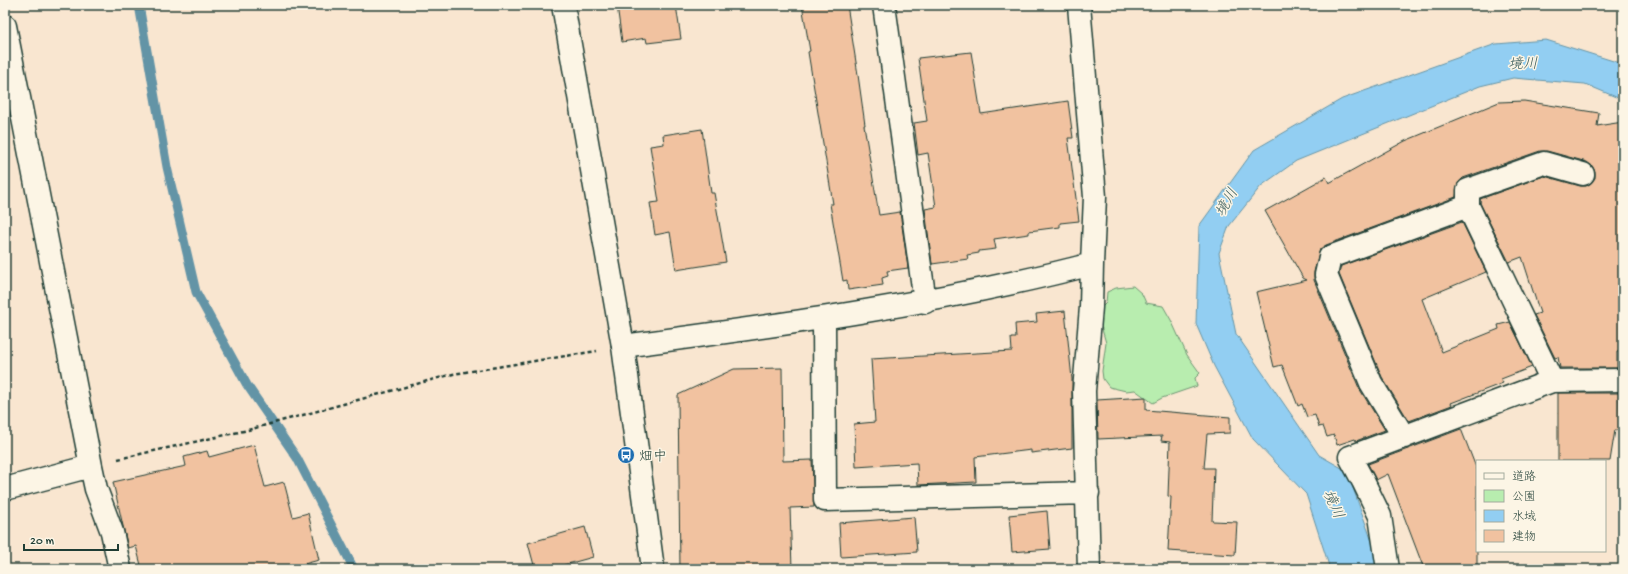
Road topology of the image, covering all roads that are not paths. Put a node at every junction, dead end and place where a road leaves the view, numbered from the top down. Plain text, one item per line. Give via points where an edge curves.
1 (563, 5) edge
2 (884, 5) edge
3 (1079, 5) edge
4 (5, 26) edge
5 (1583, 174) dead end
6 (1468, 206) junction
7 (1092, 264) junction
8 (925, 302) junction
9 (824, 319) junction
10 (623, 346) junction
11 (1623, 380) edge
12 (1552, 381) junction
13 (1404, 438) junction
14 (90, 466) junction
15 (5, 489) edge
16 (1088, 494) junction
17 (120, 569) edge
18 (653, 569) edge
19 (1089, 569) edge
20 (1388, 569) edge

1 - 10 street
2 - 8 street
3 - 7 street via 1095,197
4 - 14 street
5 - 6 street via 1544,163 1468,190
6 - 12 street
6 - 13 street via 1330,257 1326,275 1370,383
7 - 8 street via 1028,281
7 - 16 street via 1084,391
8 - 9 street
9 - 10 street
9 - 16 street via 825,500
10 - 18 street
11 - 12 street
12 - 13 street
13 - 20 street via 1350,457 1380,516
14 - 15 street
14 - 17 street via 112,532
16 - 19 street

